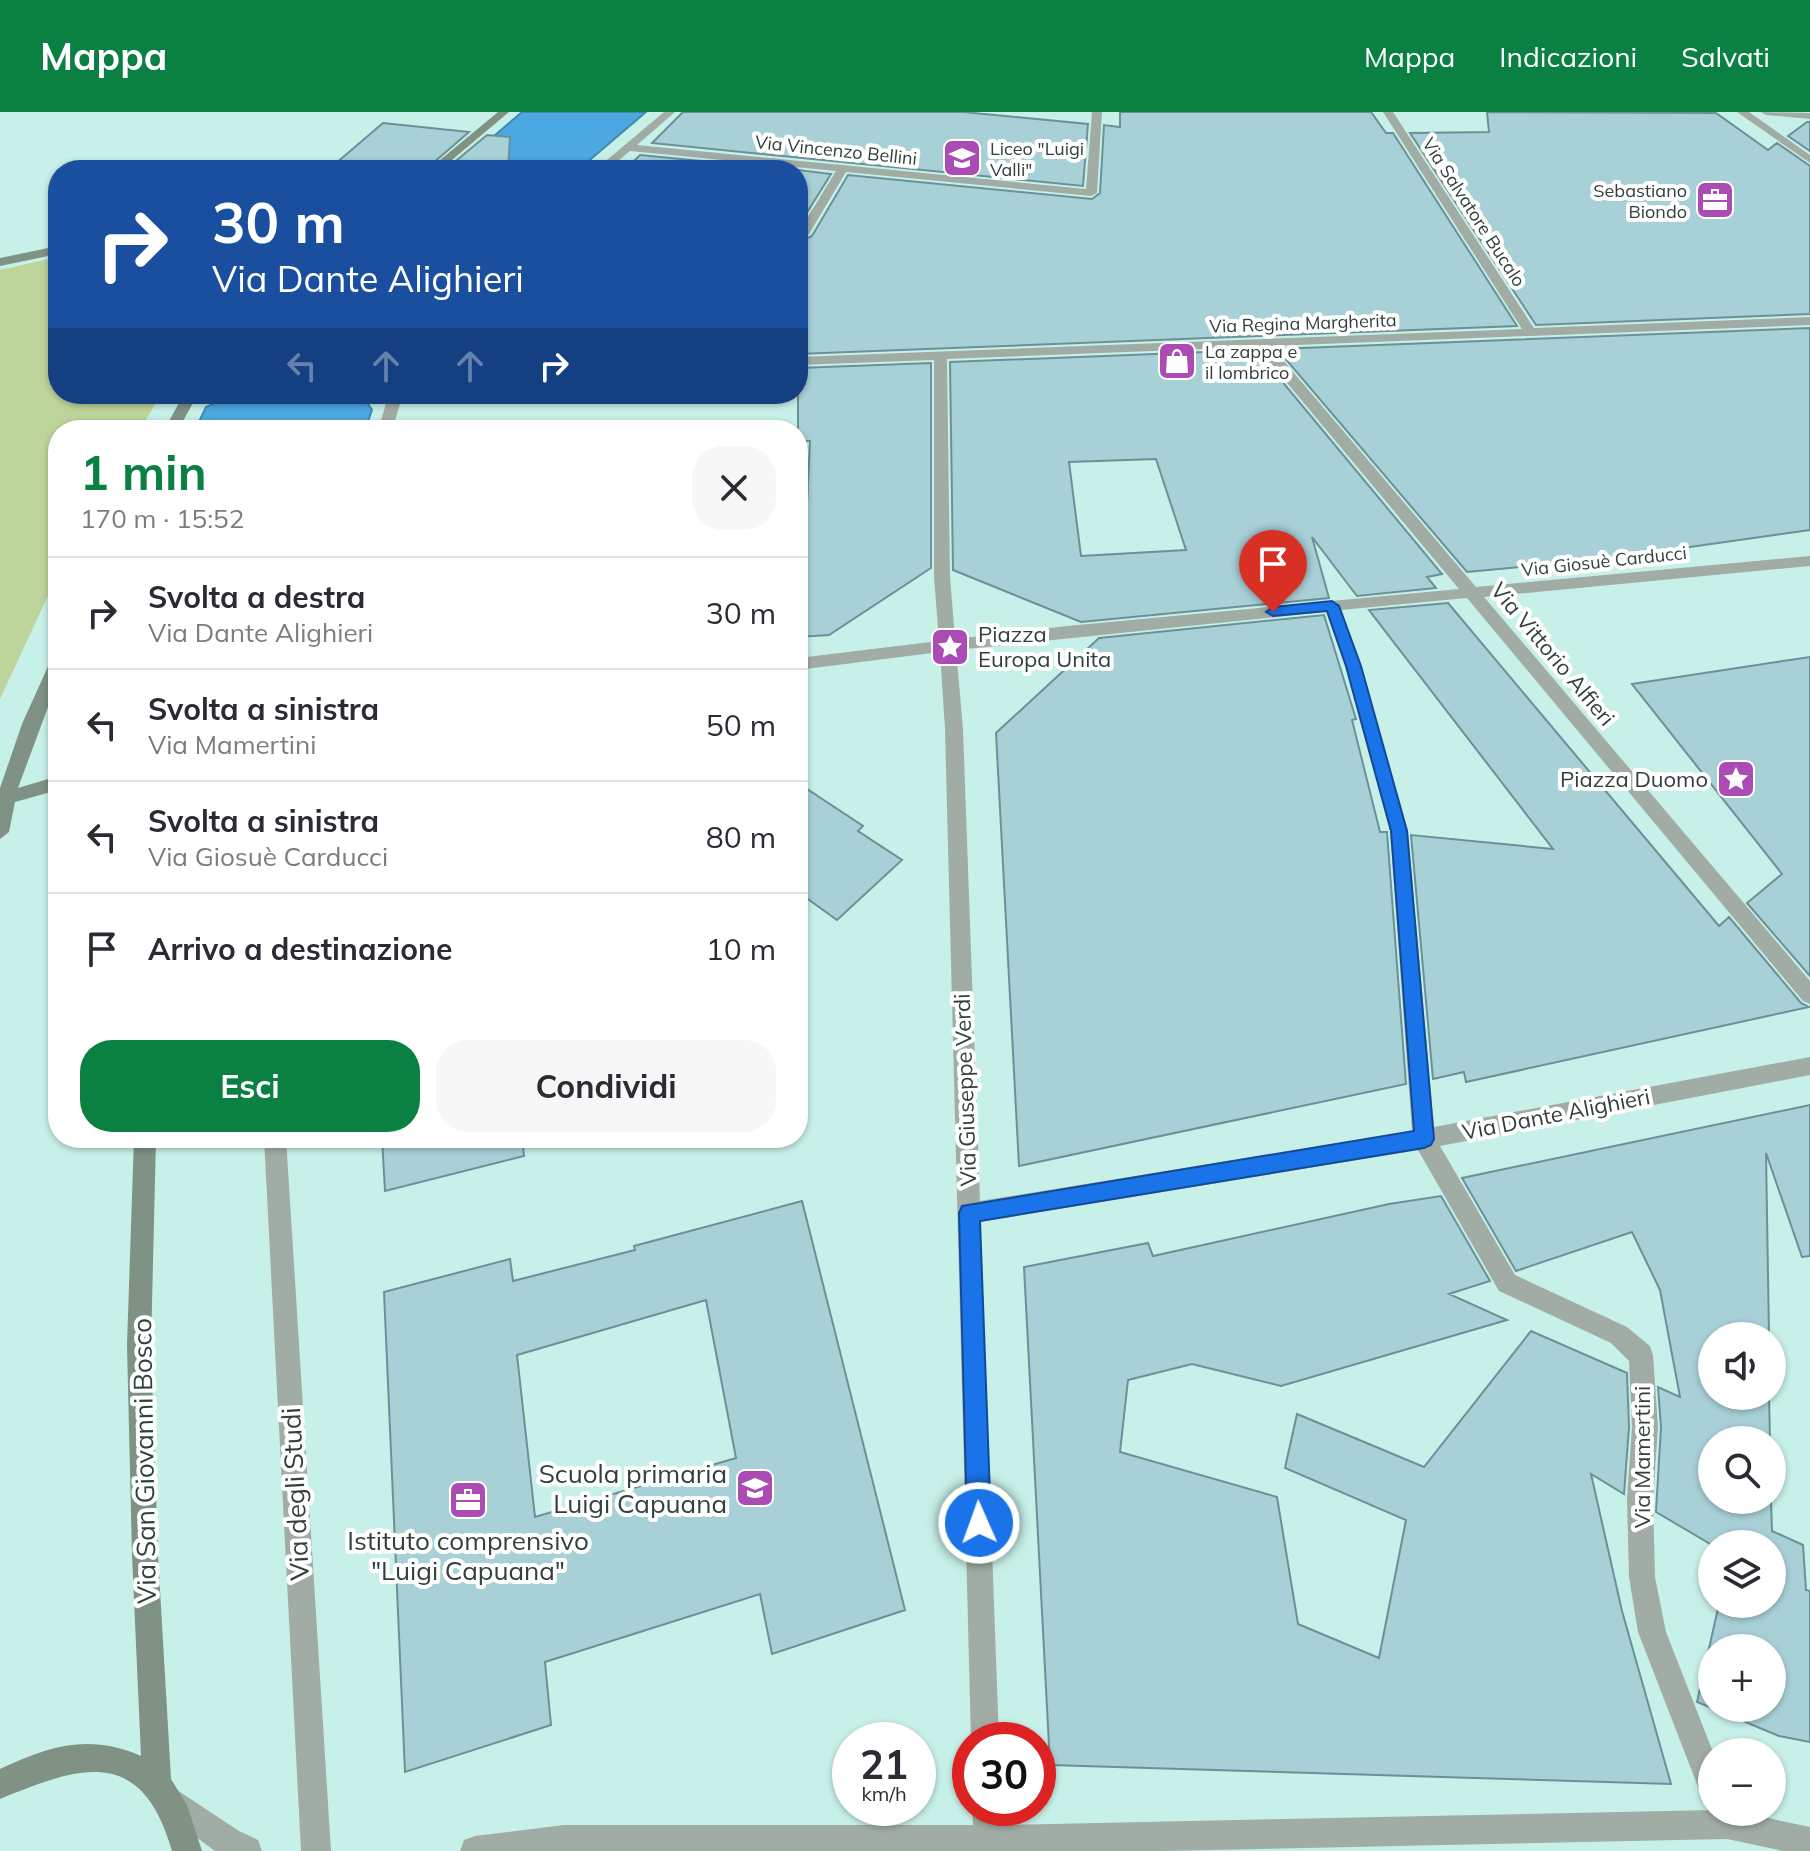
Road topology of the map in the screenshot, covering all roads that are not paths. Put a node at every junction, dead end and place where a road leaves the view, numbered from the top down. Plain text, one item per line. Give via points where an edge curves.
1 (504, 112) edge
2 (670, 112) edge
3 (1097, 112) edge
4 (1388, 112) edge
5 (1742, 112) edge
6 (1766, 112) edge
7 (1810, 116) edge
8 (626, 147) junction
9 (445, 160) edge
10 (611, 160) edge
11 (760, 160) edge
12 (1810, 160) edge
13 (808, 165) edge
14 (843, 168) junction
15 (808, 226) edge
16 (48, 252) edge
17 (0, 262) edge
18 (1810, 321) edge
19 (1530, 332) junction
20 (1261, 343) junction
21 (940, 355) junction
22 (808, 361) edge
23 (1810, 561) edge
24 (1474, 594) junction
25 (1332, 606) junction
26 (947, 646) junction
27 (808, 663) edge
28 (48, 684) edge
29 (48, 786) edge
30 (2, 799) edge
31 (0, 832) edge
32 (1810, 995) edge
33 (1810, 1066) edge
34 (1424, 1139) junction
35 (145, 1148) edge
36 (276, 1148) edge
37 (969, 1213) junction
38 (984, 1722) edge
39 (1698, 1751) edge
40 (0, 1784) edge
41 (164, 1792) junction
42 (1698, 1819) edge
43 (988, 1826) edge
44 (1753, 1826) edge
45 (988, 1840) junction
46 (1810, 1842) edge
47 (558, 1847) edge
48 (187, 1851) edge
49 (247, 1851) edge
50 (316, 1851) edge
51 (475, 1851) edge

1 - 9 street
2 - 8 street
3 - 14 street, Via Vincenzo Bellini via 1091,193
4 - 19 street, Via Salvatore Bucalo
5 - 12 street
6 - 7 street
8 - 10 street
8 - 11 street, Via Vincenzo Bellini
13 - 14 street, Via Vincenzo Bellini
14 - 15 street
16 - 17 street
18 - 19 street, Via Regina Margherita
19 - 20 street, Via Regina Margherita
20 - 21 street, Via Regina Margherita
20 - 24 street, Via Vittorio Alfieri
21 - 22 street, Via Regina Margherita
21 - 26 street
23 - 24 street, Via Giosuè Carducci
24 - 25 street, Via Giosuè Carducci
24 - 32 street, Via Vittorio Alfieri
25 - 26 street, Via Giosuè Carducci
25 - 34 street, Via Mamertini via 1399,831
26 - 27 street
26 - 37 street, Via Giuseppe Verdi
28 - 30 street
29 - 30 street
30 - 31 street
33 - 34 street, Via Dante Alighieri
34 - 37 street, Via Dante Alighieri
34 - 39 street, Via Mamertini via 1507,1283 1619,1335 1641,1355 1642,1577 1652,1632
35 - 41 street, Via San Giovanni Bosco via 139,1345 145,1555
36 - 50 street, Via degli Studi
37 - 38 street, Via Giuseppe Verdi
40 - 41 street via 76,1756 122,1760 141,1769
41 - 48 street, Via San Giovanni Bosco via 182,1824
41 - 49 street
42 - 45 street
43 - 45 street
44 - 46 street
45 - 47 street
47 - 51 street

